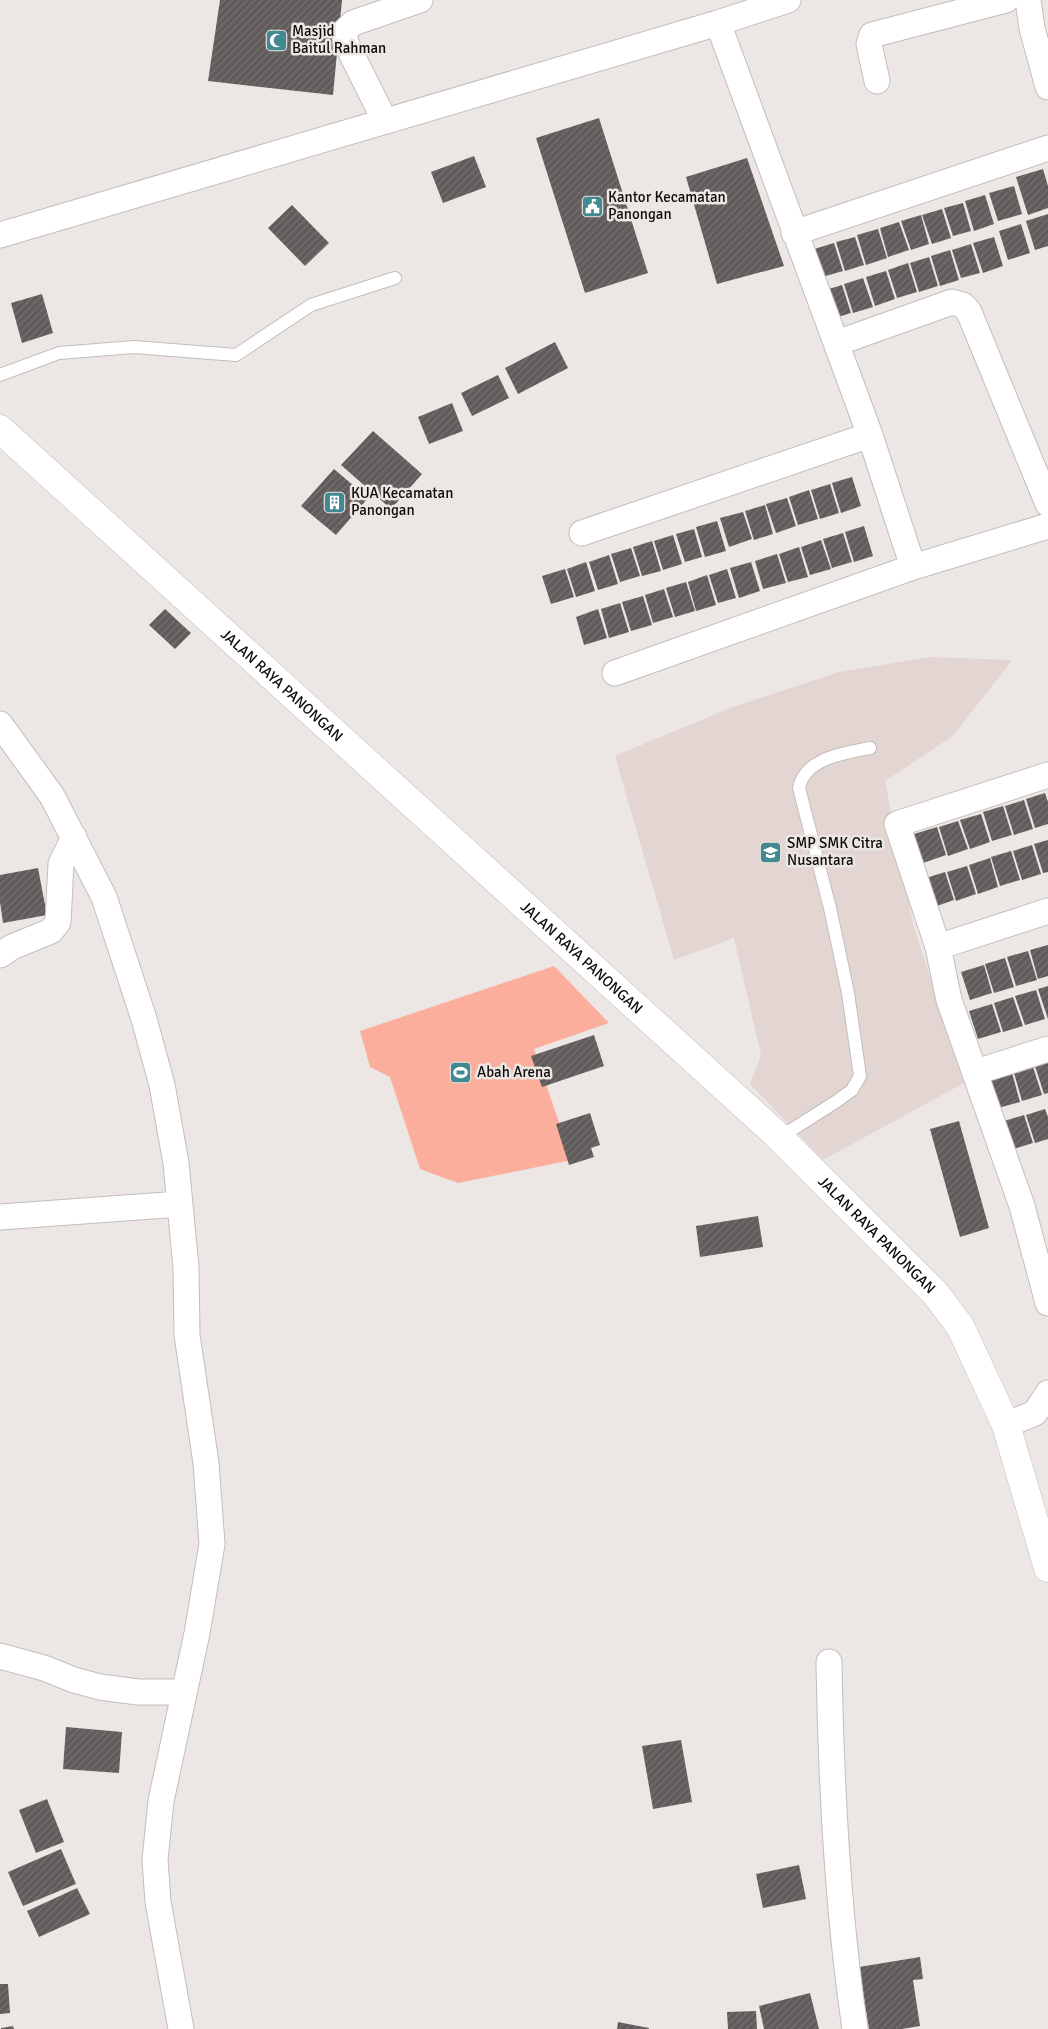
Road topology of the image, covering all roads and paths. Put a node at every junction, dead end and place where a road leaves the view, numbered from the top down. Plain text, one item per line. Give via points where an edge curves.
1 (420, 0) edge
2 (788, 0) edge
3 (1006, 0) edge
4 (1028, 0) edge
5 (718, 23) junction
6 (877, 81) dead end
7 (1048, 87) edge
8 (384, 121) junction
9 (1048, 148) edge
10 (794, 232) junction
11 (0, 235) edge
12 (395, 278) dead end
13 (837, 343) junction
14 (0, 375) edge
15 (0, 428) edge
16 (870, 435) junction
17 (1048, 504) edge
18 (1048, 526) edge
19 (582, 533) dead end
20 (913, 567) junction
21 (615, 673) dead end
22 (0, 724) edge
23 (870, 748) dead end
24 (1048, 775) edge
25 (74, 837) junction
26 (1048, 912) edge
27 (938, 947) junction
28 (0, 955) edge
29 (1048, 1049) edge
30 (976, 1072) junction
31 (777, 1135) junction
32 (180, 1204) junction
33 (0, 1217) edge
34 (1048, 1303) edge
35 (1044, 1406) edge
36 (1006, 1425) junction
37 (1048, 1568) edge
38 (0, 1656) edge
39 (829, 1662) dead end
40 (184, 1692) junction
41 (181, 2029) edge
42 (854, 2029) edge

1 - 8 street via 352,23 344,32 346,43
2 - 5 street
3 - 6 street via 872,35 869,44
4 - 7 street
5 - 8 street
5 - 10 street
8 - 11 street
9 - 10 street
10 - 13 street
12 - 14 lane via 311,305 236,355 134,347 59,353
13 - 16 street
13 - 17 street via 952,302 963,305 969,312
15 - 31 main road, JALAN RAYA PANONGAN
16 - 19 street
16 - 20 street
18 - 20 street
20 - 21 street
22 - 25 street via 52,796
23 - 31 lane via 839,754 809,769 801,778 799,788 830,908 848,993 860,1076 852,1090 837,1102
24 - 27 street via 896,824
25 - 28 street via 61,864 58,922 51,931
25 - 32 street via 104,897 144,1019 162,1084
26 - 27 street
27 - 30 street via 950,1000
29 - 30 street
30 - 34 street via 1022,1206
31 - 36 main road, JALAN RAYA PANONGAN via 947,1307 968,1342
32 - 33 street
32 - 40 street via 186,1267 187,1335 206,1462 212,1544
35 - 36 street
36 - 37 main road, JALAN RAYA PANONGAN
38 - 40 street via 100,1687 138,1692
39 - 42 street via 837,1848
40 - 41 street via 161,1801 155,1860 158,1902

